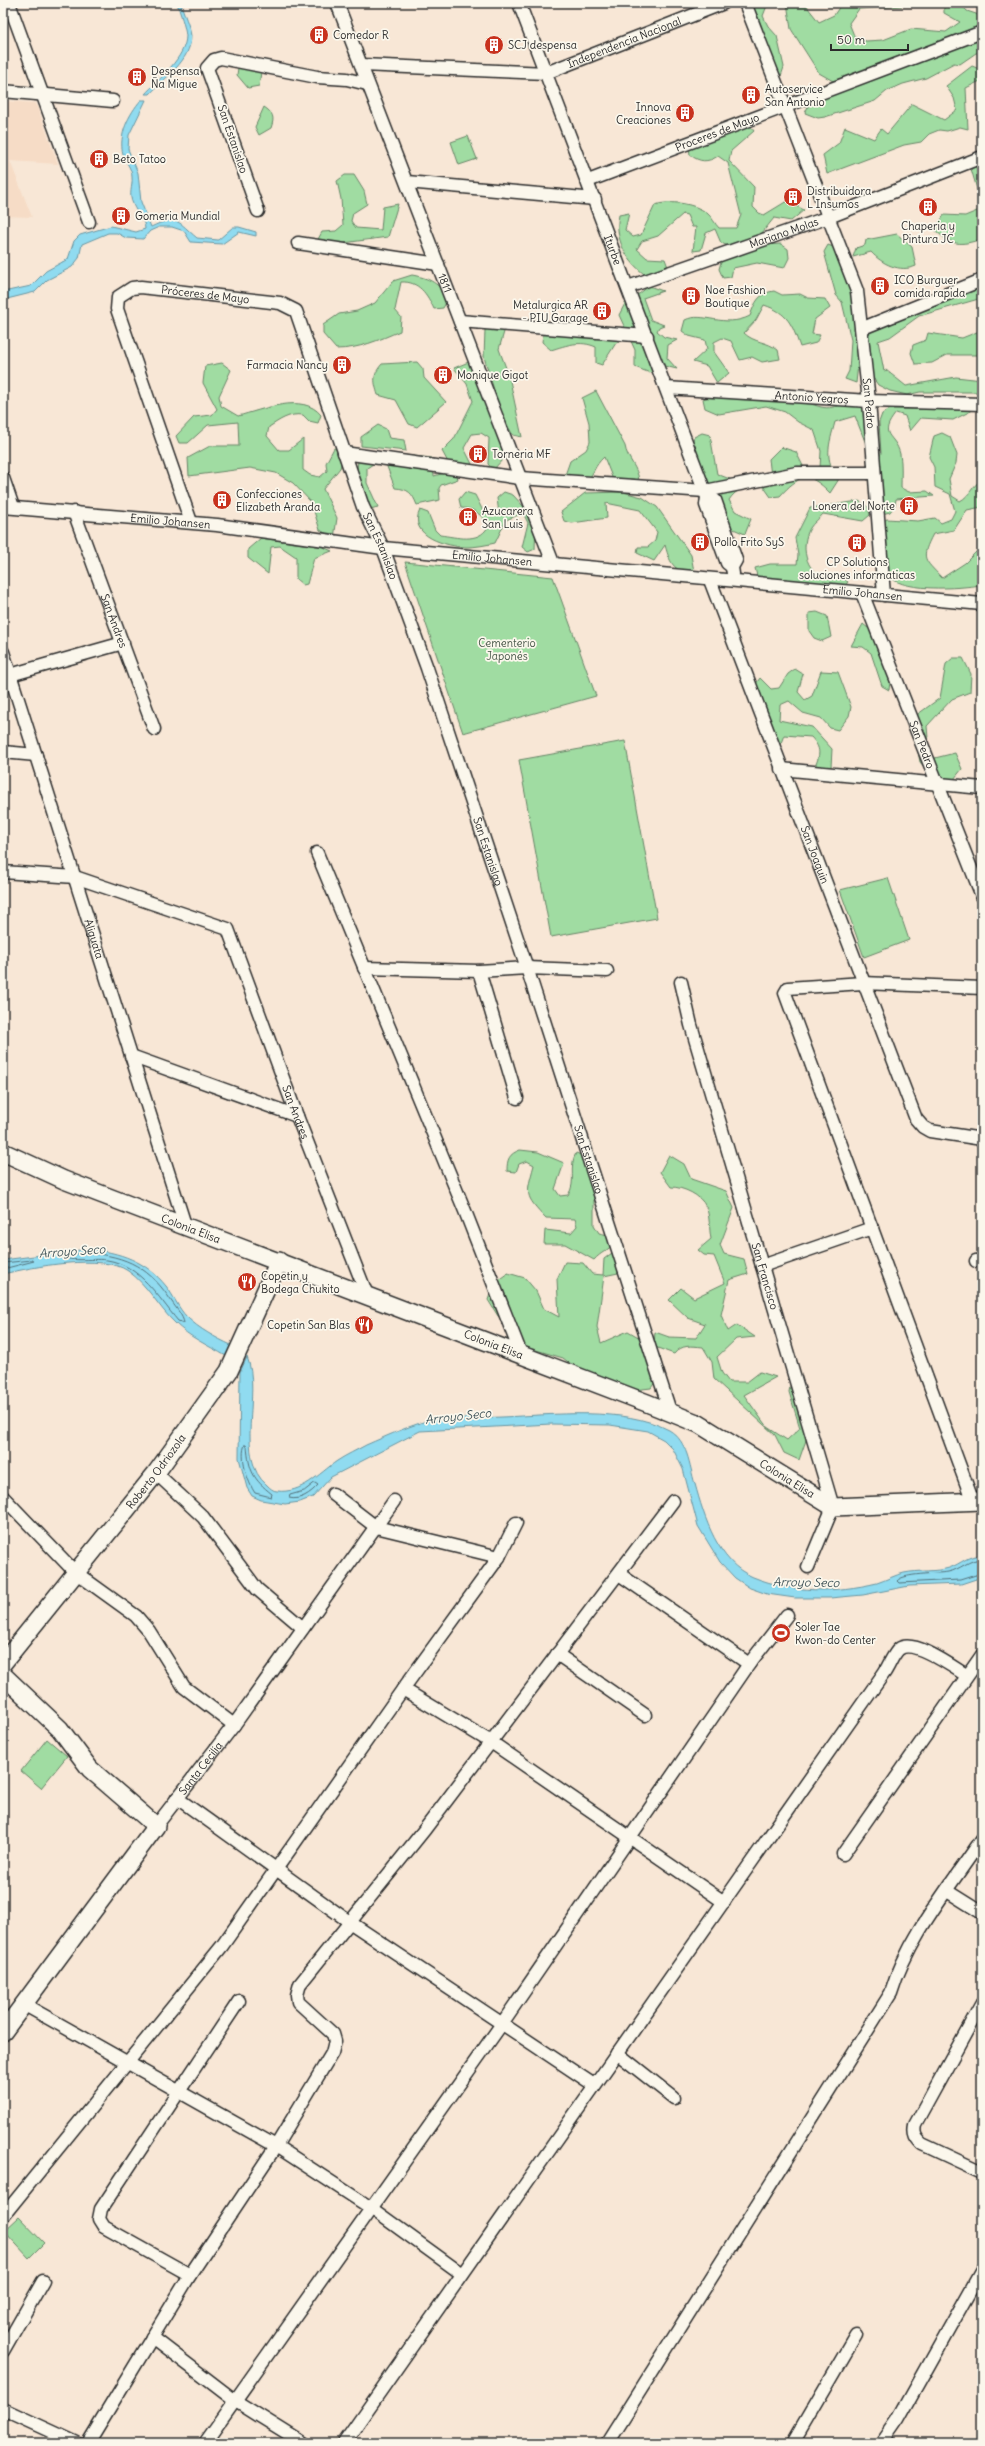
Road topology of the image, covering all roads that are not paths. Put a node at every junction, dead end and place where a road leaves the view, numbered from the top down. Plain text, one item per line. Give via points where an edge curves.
1 (9, 3) edge
2 (337, 3) edge
3 (519, 3) edge
4 (724, 3) edge
5 (744, 3) edge
6 (982, 32) edge
7 (362, 66) junction
8 (546, 73) junction
9 (367, 84) junction
10 (3, 91) edge
11 (44, 94) junction
12 (113, 101) dead end
13 (784, 106) junction
14 (982, 157) edge
15 (588, 181) junction
16 (408, 182) junction
17 (595, 199) junction
18 (258, 211) dead end
19 (829, 217) junction
20 (88, 222) dead end
21 (298, 243) dead end
22 (438, 264) junction
23 (982, 280) edge
24 (628, 287) junction
25 (280, 303) joint
26 (460, 321) junction
27 (863, 328) junction
28 (647, 336) junction
29 (666, 388) junction
30 (869, 401) junction
31 (982, 404) edge
32 (344, 453) junction
33 (874, 473) junction
34 (3, 478) edge
35 (520, 478) junction
36 (706, 494) junction
37 (8, 507) edge
38 (74, 512) junction
39 (191, 522) junction
40 (383, 548) junction
41 (554, 563) junction
42 (710, 580) junction
43 (734, 582) junction
44 (862, 593) junction
45 (884, 595) junction
46 (982, 604) edge
47 (123, 643) junction
48 (3, 652) edge
49 (10, 675) junction
50 (154, 729) dead end
51 (3, 752) edge
52 (36, 756) junction
53 (781, 769) junction
54 (937, 783) junction
55 (982, 788) edge
56 (318, 853) dead end
57 (3, 872) edge
58 (75, 878) junction
59 (982, 896) edge
60 (364, 968) junction
61 (527, 968) junction
62 (479, 971) junction
63 (607, 971) dead end
64 (681, 982) dead end
65 (863, 983) junction
66 (982, 988) edge
67 (131, 1056) junction
68 (517, 1098) dead end
69 (297, 1116) junction
70 (982, 1139) edge
71 (3, 1152) edge
72 (185, 1225) junction
73 (872, 1228) junction
74 (279, 1261) junction
75 (762, 1266) junction
76 (367, 1295) junction
77 (521, 1354) junction
78 (671, 1414) junction
79 (156, 1473) junction
80 (334, 1494) dead end
81 (3, 1497) edge
82 (394, 1501) dead end
83 (673, 1501) dead end
84 (977, 1501) edge
85 (833, 1507) junction
86 (516, 1523) dead end
87 (376, 1527) junction
88 (499, 1557) junction
89 (808, 1567) dead end
90 (75, 1572) junction
91 (619, 1574) junction
92 (788, 1615) dead end
93 (303, 1628) junction
94 (557, 1654) junction
95 (982, 1654) edge
96 (3, 1663) edge
97 (749, 1664) junction
98 (3, 1675) edge
99 (966, 1675) junction
100 (402, 1689) junction
101 (645, 1715) dead end
102 (234, 1725) junction
103 (491, 1742) junction
104 (177, 1798) junction
105 (156, 1826) junction
106 (631, 1838) junction
107 (982, 1839) edge
108 (843, 1854) dead end
109 (275, 1870) junction
110 (947, 1891) junction
111 (724, 1902) junction
112 (982, 1913) edge
113 (351, 1923) junction
114 (239, 2001) dead end
115 (982, 2003) edge
116 (25, 2005) junction
117 (501, 2025) junction
118 (3, 2032) edge
119 (617, 2053) junction
120 (128, 2063) junction
121 (594, 2085) junction
122 (178, 2091) junction
123 (674, 2098) dead end
124 (276, 2146) junction
125 (982, 2172) edge
126 (371, 2208) junction
127 (4, 2213) edge
128 (982, 2270) edge
129 (462, 2274) junction
130 (190, 2275) junction
131 (43, 2281) dead end
132 (856, 2335) dead end
133 (152, 2337) junction
134 (3, 2351) edge
135 (234, 2400) junction
136 (3, 2409) edge
137 (77, 2443) edge
138 (88, 2443) edge
139 (205, 2443) edge
140 (303, 2443) edge
141 (344, 2443) edge
142 (607, 2443) edge
143 (793, 2443) edge
144 (882, 2443) edge

1 - 11 street
2 - 7 street, 1811
3 - 8 street, Iturbe
4 - 8 street, Independencia Nacional
5 - 13 street, San Pedro
6 - 13 street, Proceres de Mayo
7 - 8 street
7 - 9 street, 1811
8 - 15 street, Iturbe
9 - 16 street, 1811
9 - 18 street, San Estanislao via 221,58 214,60 207,68
10 - 11 street
11 - 12 street
11 - 20 street
13 - 15 street, Proceres de Mayo
13 - 19 street, San Pedro
14 - 19 street, Mariano Molas
15 - 17 street, Iturbe
16 - 17 street
16 - 22 street, 1811
17 - 24 street, Iturbe
19 - 24 street, Mariano Molas
19 - 27 street, San Pedro via 857,291
21 - 22 street
22 - 26 street, 1811
23 - 27 street
24 - 28 street, Iturbe
25 - 32 street, San Estanislao via 292,308 298,316
25 - 39 street, Próceres de Mayo via 141,287 132,288 118,297 117,309
26 - 28 street
26 - 35 street, 1811
27 - 30 street, San Pedro
28 - 29 street, Iturbe
29 - 30 street, Antonio Yegros
29 - 36 street, Iturbe
30 - 31 street, Antonio Yegros
30 - 33 street, San Pedro
32 - 35 street
32 - 40 street, San Estanislao via 367,517
33 - 36 street via 797,473
33 - 45 street, San Pedro
34 - 37 street
35 - 36 street
35 - 41 street, 1811
36 - 43 street, Iturbe via 715,500 736,560 732,567
37 - 38 street, Emilio Johansen
38 - 39 street, Emilio Johansen
38 - 47 street, San Andres
39 - 40 street, Emilio Johansen
40 - 41 street, Emilio Johansen
40 - 61 street, San Estanislao via 427,668
41 - 42 street, Emilio Johansen
42 - 43 street, Emilio Johansen
42 - 53 street, San Joaquin
43 - 44 street, Emilio Johansen
44 - 45 street, Emilio Johansen
44 - 54 street, San Pedro
45 - 46 street, Emilio Johansen
47 - 49 street
47 - 50 street, San Andres
48 - 49 street, Aliguata
49 - 52 street, Aliguata
51 - 52 street
52 - 58 street, Aliguata
53 - 54 street
53 - 65 street, San Joaquin
54 - 55 street
54 - 59 street, San Pedro
56 - 60 street
57 - 58 street
58 - 67 street, Aliguata
58 - 69 street, San Andres via 228,929
60 - 62 street
60 - 77 street via 465,1211
61 - 62 street
61 - 63 street
61 - 78 street, San Estanislao
62 - 68 street
64 - 75 street, San Francisco via 691,1025
65 - 66 street
65 - 70 street, San Joaquin via 916,1119 930,1131
65 - 73 street via 788,988 785,993
67 - 69 street
67 - 72 street, Aliguata
69 - 76 street, San Andres
71 - 72 street, Colonia Elisa via 64,1180
72 - 74 street, Colonia Elisa
73 - 75 street
73 - 84 street
74 - 76 street, Colonia Elisa
74 - 79 street, Roberto Odriozola via 242,1346 228,1371
75 - 85 street, San Francisco
76 - 77 street, Colonia Elisa
77 - 78 street, Colonia Elisa
78 - 85 street, Colonia Elisa via 699,1424
79 - 90 street, Roberto Odriozola
79 - 93 street via 203,1517 257,1589
80 - 87 street
81 - 90 street
82 - 87 street, Santa Cecilia
83 - 91 street
84 - 85 street
85 - 89 street
86 - 88 street
87 - 88 street
87 - 93 street, Santa Cecilia
88 - 100 street
90 - 96 street, Roberto Odriozola
90 - 102 street via 136,1616 184,1687
91 - 94 street
91 - 97 street
92 - 97 street
93 - 102 street, Santa Cecilia
94 - 101 street
94 - 103 street
95 - 99 street
97 - 106 street
98 - 105 street via 60,1729 90,1769
99 - 108 street
99 - 111 street via 918,1647 904,1646 898,1650
100 - 103 street
100 - 109 street
102 - 104 street, Santa Cecilia
103 - 106 street
103 - 113 street
104 - 105 street, Santa Cecilia
104 - 109 street
105 - 116 street, Santa Cecilia
106 - 111 street
106 - 117 street
107 - 110 street
109 - 113 street
109 - 120 street via 222,1946
110 - 112 street
110 - 142 street via 912,1944 891,1993
111 - 119 street
113 - 117 street
113 - 124 street via 300,1984 297,1992 300,2005 333,2034 335,2041 332,2052
114 - 122 street
115 - 125 street via 914,2130 915,2137 922,2144
116 - 118 street, Santa Cecilia
116 - 120 street
117 - 121 street
117 - 126 street
119 - 121 street
119 - 123 street
120 - 122 street
120 - 127 street
121 - 129 street
122 - 124 street
122 - 130 street via 101,2209 99,2219 104,2227
124 - 126 street
124 - 130 street
126 - 129 street
126 - 135 street
128 - 144 street via 898,2420
129 - 141 street
130 - 133 street
131 - 134 street
132 - 143 street
133 - 135 street
133 - 138 street
135 - 139 street
135 - 140 street
136 - 137 street

